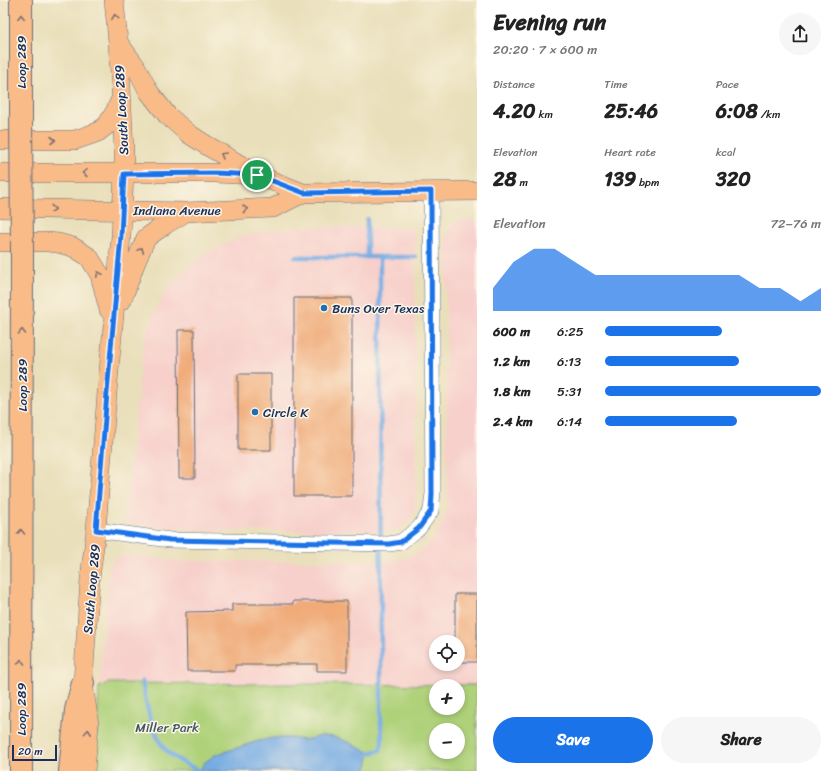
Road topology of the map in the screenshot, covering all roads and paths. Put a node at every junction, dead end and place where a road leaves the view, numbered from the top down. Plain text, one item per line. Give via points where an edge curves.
1 (21, 0) edge
2 (114, 0) edge
3 (118, 42) junction
4 (121, 98) junction
5 (0, 140) edge
6 (0, 173) edge
7 (124, 174) junction
8 (257, 175) junction
9 (431, 191) junction
10 (477, 191) edge
11 (304, 193) junction
12 (0, 208) edge
13 (122, 210) junction
14 (186, 212) junction
15 (0, 242) edge
16 (112, 325) junction
17 (96, 530) junction
18 (83, 683) junction
19 (21, 771) edge
20 (70, 771) edge
21 (85, 771) edge

19 -> 1 highway, Loop 289, bridge
3 -> 2 main road, South Loop 289
3 - 4 main road, South Loop 289
8 -> 3 main road via 189,134 167,115 149,92 136,67
5 -> 4 main road via 75,140 87,136 107,125
4 - 7 main road, South Loop 289
7 -> 6 main road, Indiana Avenue
7 - 8 main road, Indiana Avenue
7 - 13 main road, South Loop 289
8 - 11 main road, Indiana Avenue
9 - 10 main road, Indiana Avenue
9 - 11 main road, Indiana Avenue
9 - 17 street via 432,494 431,511 419,528 401,542 389,544 170,540
14 -> 11 main road, Indiana Avenue via 273,208
12 -> 13 main road, Indiana Avenue
13 - 14 main road, Indiana Avenue
13 - 16 main road, South Loop 289
16 -> 14 main road via 146,238
16 -> 15 main road via 100,275 89,257 73,247 58,243
16 - 17 main road, South Loop 289
17 - 18 main road, South Loop 289
18 - 20 highway via 76,710
21 -> 18 main road, South Loop 289 via 89,724

